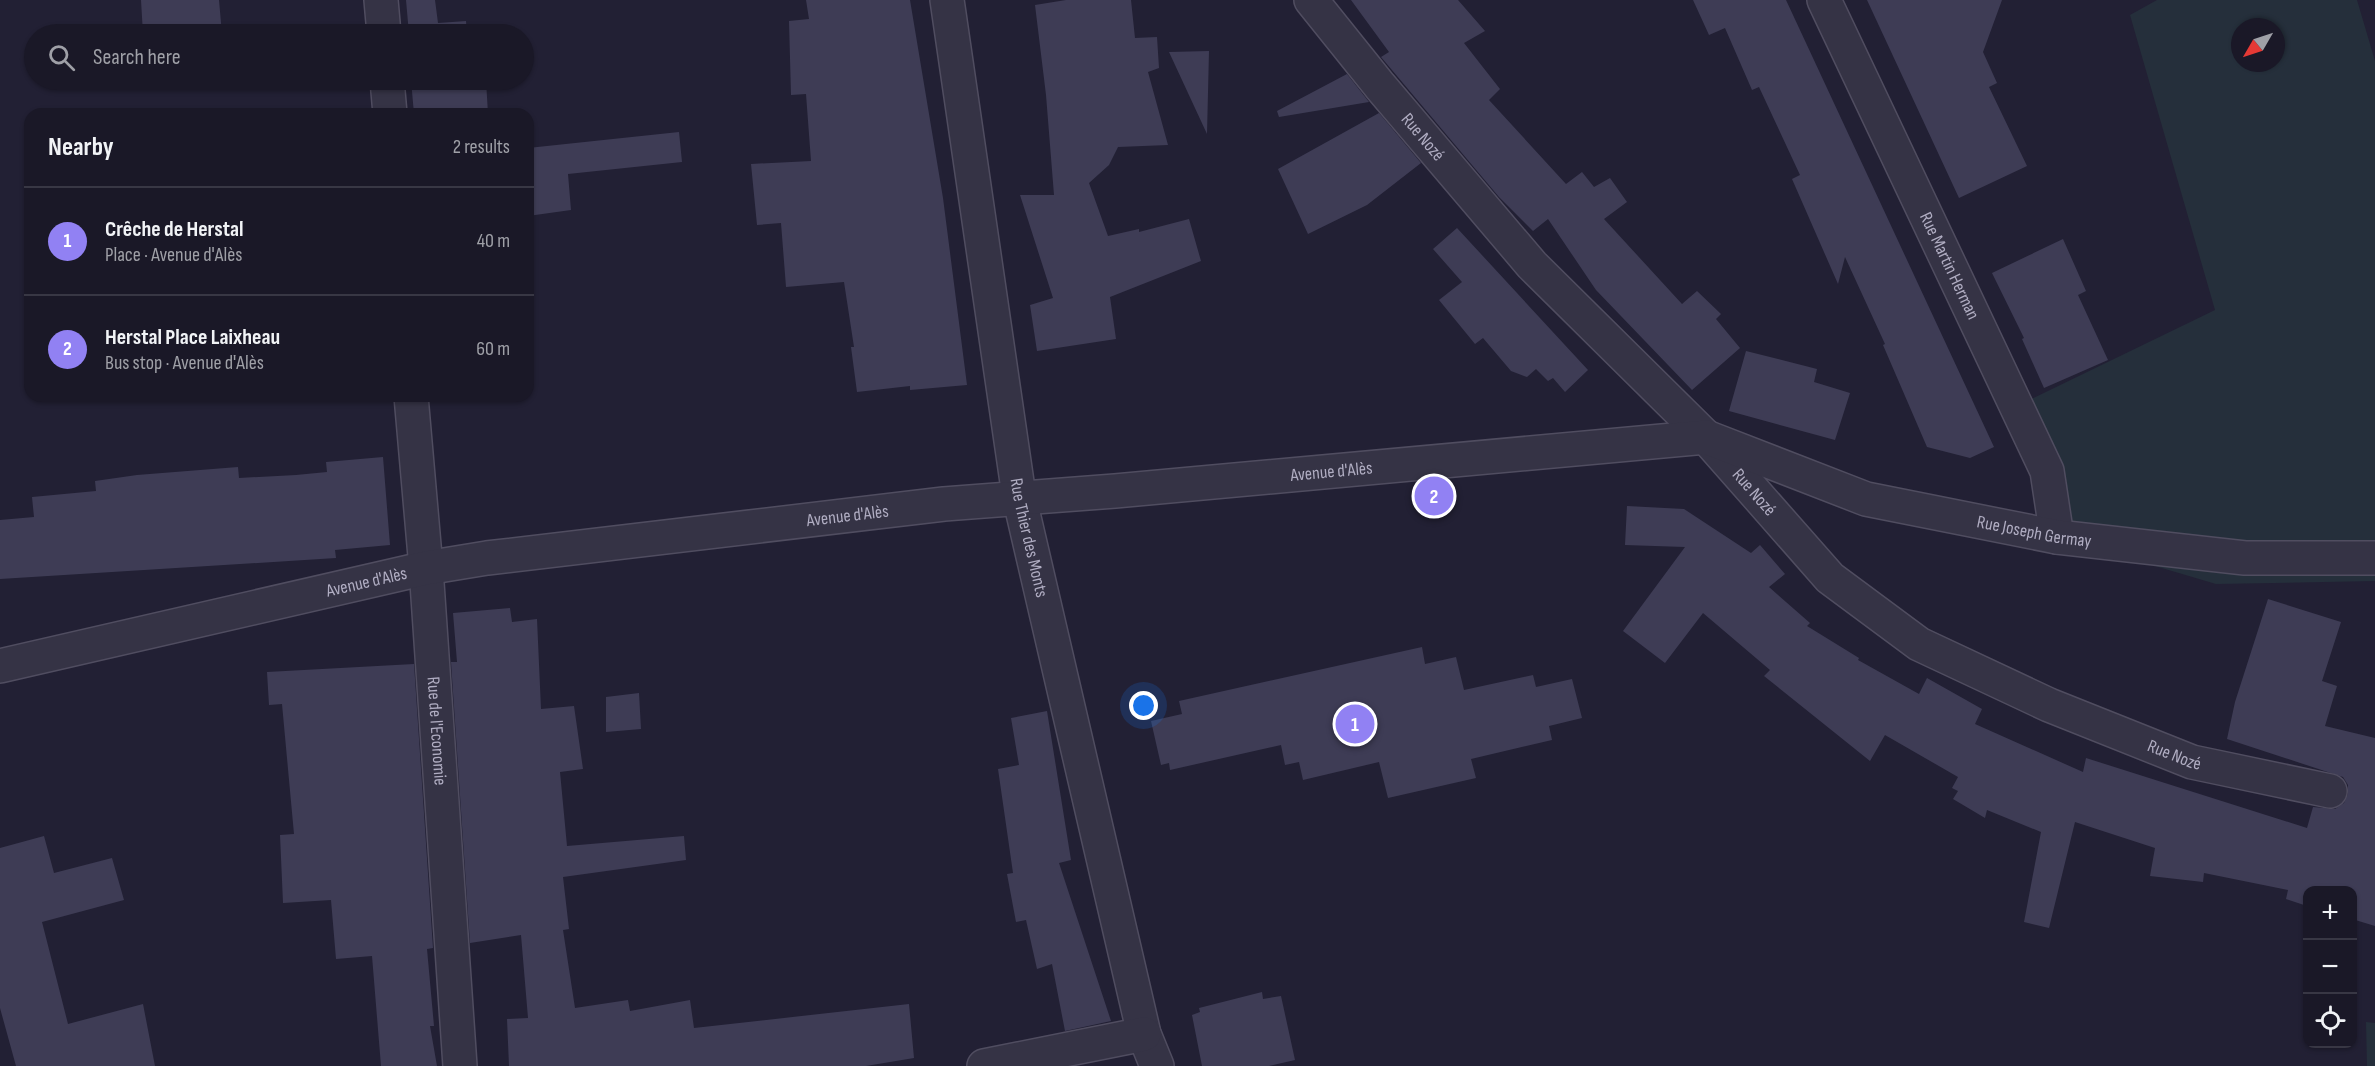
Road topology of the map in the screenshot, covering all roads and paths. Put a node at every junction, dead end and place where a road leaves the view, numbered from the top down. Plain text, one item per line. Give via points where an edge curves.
1 (381, 0) edge
2 (947, 0) edge
3 (1311, 0) edge
4 (1824, 0) edge
5 (383, 24) edge
6 (388, 90) edge
7 (389, 108) edge
8 (412, 402) edge
9 (1706, 437) junction
10 (1019, 496) junction
11 (2057, 537) junction
12 (2375, 558) edge
13 (426, 568) junction
14 (0, 666) edge
15 (2330, 790) dead end
16 (1144, 1034) junction
17 (460, 1066) edge
18 (984, 1066) edge
19 (1157, 1066) edge

1 - 5 street
2 - 10 street, Rue Thier des Monts
3 - 9 street, Rue Nozé via 1532,265
4 - 11 street, Rue Martin Herman via 2047,471
6 - 7 street
8 - 13 street, Rue de l'Economie
9 - 10 street, Avenue d'Alès via 1115,491
9 - 11 street, Rue Joseph Germay via 1866,499
9 - 15 street, Rue Nozé via 1830,578 1919,644 2049,705 2192,762
10 - 13 street, Avenue d'Alès
10 - 16 street, Rue Thier des Monts
11 - 12 street, Rue Joseph Germay via 2246,558
13 - 14 street, Avenue d'Alès
13 - 17 street, Rue de l'Economie
16 - 18 street
16 - 19 street, Rue Thier des Monts

